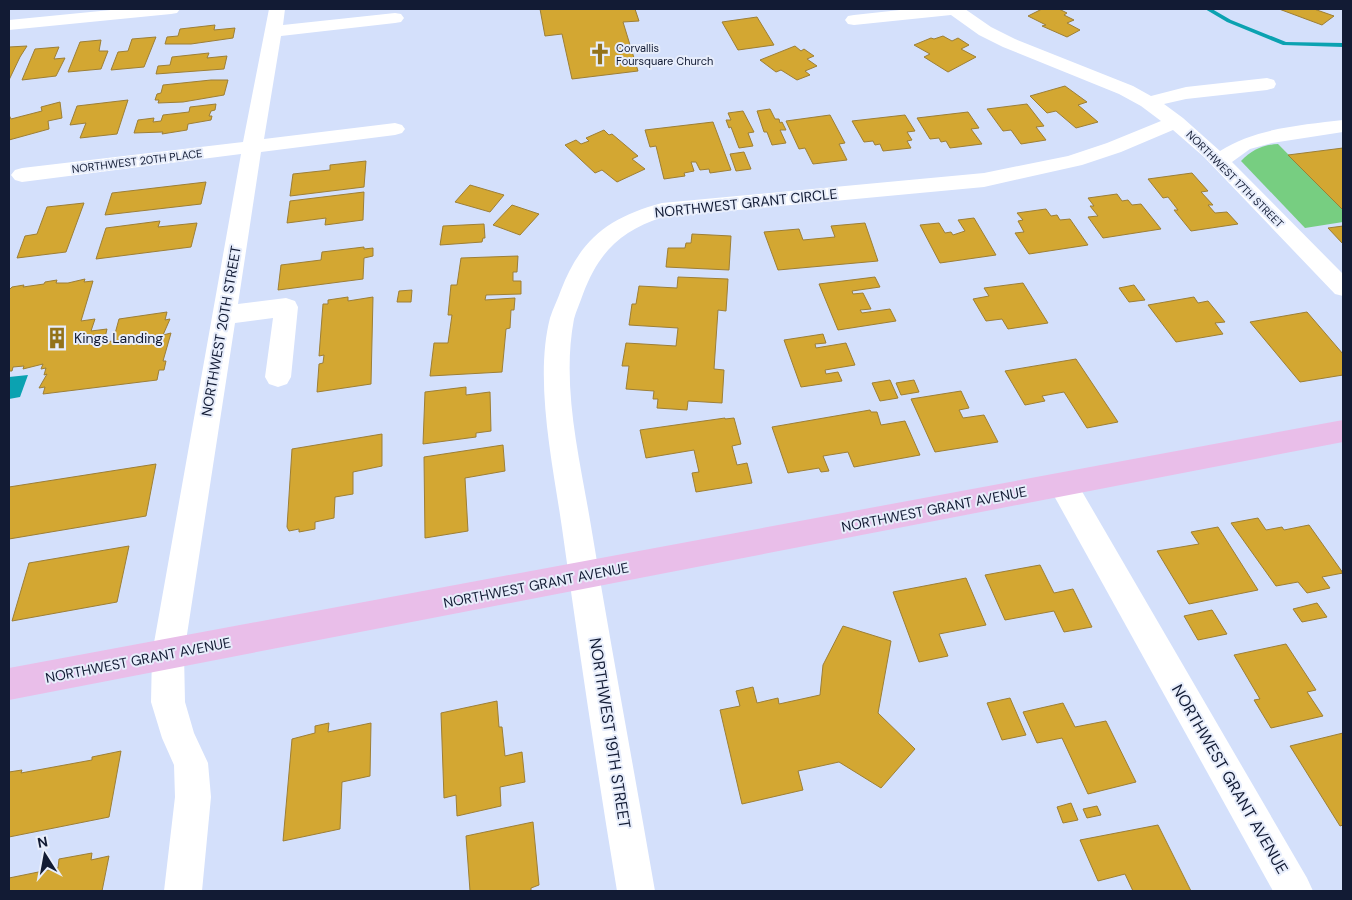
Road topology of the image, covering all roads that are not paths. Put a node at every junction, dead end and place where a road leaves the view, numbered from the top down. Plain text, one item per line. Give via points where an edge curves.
1 (171, 9) edge
2 (954, 9) edge
3 (395, 18) dead end
4 (275, 20) edge
5 (854, 20) dead end
6 (9, 24) edge
7 (1268, 84) dead end
8 (1148, 102) junction
9 (1176, 122) junction
10 (1343, 126) edge
11 (395, 129) dead end
12 (252, 147) junction
13 (1219, 161) junction
14 (22, 175) dead end
15 (1343, 288) edge
16 (225, 315) junction
17 (278, 377) dead end
18 (1343, 431) edge
19 (1062, 485) junction
20 (584, 575) junction
21 (168, 654) junction
22 (9, 684) edge
23 (183, 891) edge
24 (636, 891) edge
25 (1294, 891) edge

1 - 6 street
2 - 5 street
2 - 8 street, NORTHWEST 17TH STREET via 1009,44 1102,78
3 - 4 street
4 - 12 street, NORTHWEST 20TH STREET
7 - 8 street via 1186,93
8 - 9 street, NORTHWEST 17TH STREET
9 - 13 street, NORTHWEST 17TH STREET
9 - 20 street, NORTHWEST GRANT CIRCLE via 1107,151 1021,174 662,210 626,222 610,233 590,254 577,278 563,318 556,363
10 - 13 street via 1270,136 1243,145
11 - 12 street, NORTHWEST 20TH PLACE
12 - 14 street, NORTHWEST 20TH PLACE
12 - 16 street, NORTHWEST 20TH STREET
13 - 15 street, NORTHWEST 17TH STREET
16 - 17 street via 286,307
16 - 21 street, NORTHWEST 20TH STREET
18 - 19 main road, NORTHWEST GRANT AVENUE
19 - 20 main road, NORTHWEST GRANT AVENUE
19 - 25 street, NORTHWEST GRANT AVENUE
20 - 21 main road, NORTHWEST GRANT AVENUE
20 - 24 street, NORTHWEST 19TH STREET
21 - 22 main road, NORTHWEST GRANT AVENUE
21 - 23 street, NORTHWEST 20TH STREET via 168,702 191,763 193,797

